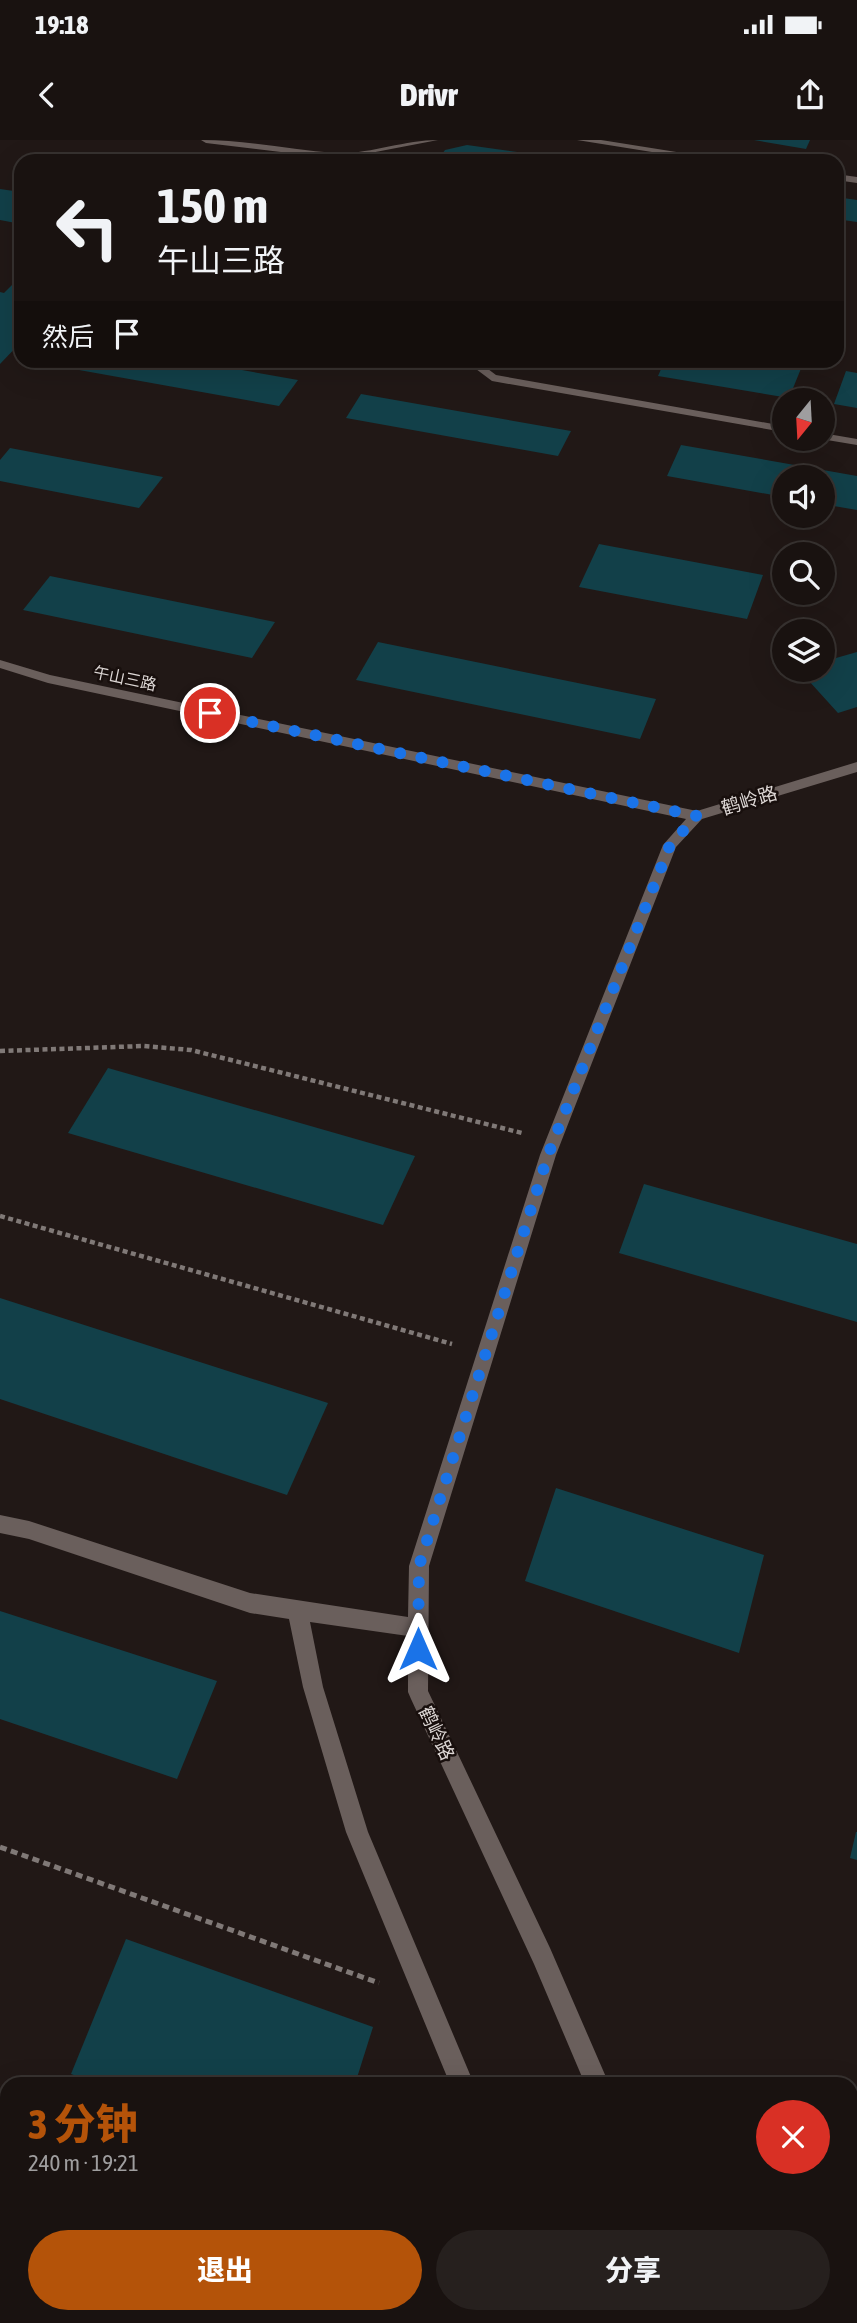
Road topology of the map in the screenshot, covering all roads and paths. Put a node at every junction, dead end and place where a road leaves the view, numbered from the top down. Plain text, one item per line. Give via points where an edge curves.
1 (206, 140) edge
2 (433, 140) edge
3 (582, 140) edge
4 (311, 154) edge
5 (361, 154) edge
6 (679, 154) edge
7 (479, 368) edge
8 (772, 427) edge
9 (835, 438) edge
10 (857, 442) edge
11 (0, 664) edge
12 (857, 767) edge
13 (697, 816) junction
14 (0, 1051) edge
15 (554, 1140) junction
16 (0, 1216) edge
17 (486, 1353) junction
18 (0, 1524) edge
19 (298, 1610) junction
20 (419, 1628) junction
21 (0, 1847) edge
22 (426, 1999) junction
23 (459, 2077) edge
24 (594, 2077) edge

1 - 4 street
2 - 5 street
3 - 6 street
7 - 8 street via 492,378 531,387
9 - 10 street
11 - 13 street, 午山三路 via 48,679
12 - 13 street, 鹤岭路
13 - 15 street, 鹤岭路 via 670,845
14 - 15 path via 144,1046 191,1050
15 - 17 street, 鹤岭路
16 - 17 path
17 - 20 street, 鹤岭路 via 419,1566
18 - 19 street via 250,1602
19 - 20 street
19 - 22 street via 313,1687 357,1832
20 - 24 street, 鹤岭路 via 418,1692
21 - 22 path
22 - 23 street

